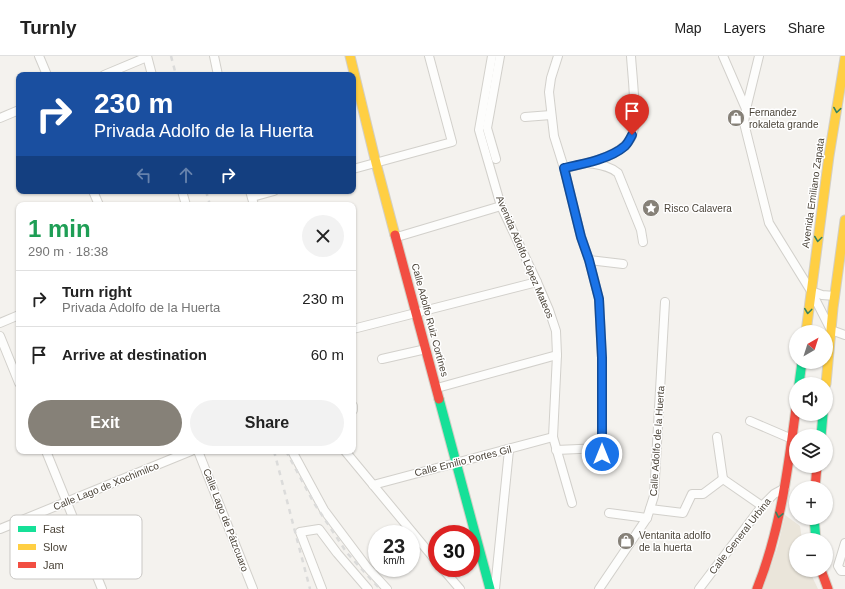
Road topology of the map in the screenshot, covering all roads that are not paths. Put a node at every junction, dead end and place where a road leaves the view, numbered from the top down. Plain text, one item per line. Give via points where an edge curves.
1 (39, 56) edge
2 (147, 56) edge
3 (214, 56) edge
4 (350, 56) edge
5 (429, 56) edge
6 (492, 56) edge
7 (500, 56) edge
8 (558, 56) edge
9 (631, 56) edge
10 (723, 56) edge
11 (759, 56) edge
12 (845, 58) edge
13 (46, 72) edge
14 (111, 72) edge
15 (151, 72) edge
16 (217, 72) edge
17 (354, 72) edge
18 (356, 80) edge
19 (746, 109) junction
20 (16, 111) edge
21 (551, 115) junction
22 (0, 118) edge
23 (524, 118) dead end
24 (496, 159) dead end
25 (376, 162) junction
26 (589, 163) junction
27 (356, 168) edge
28 (564, 168) junction
29 (265, 194) edge
30 (252, 198) edge
31 (501, 206) junction
32 (845, 220) edge
33 (397, 237) junction
34 (644, 242) dead end
35 (589, 260) junction
36 (623, 264) dead end
37 (537, 282) junction
38 (811, 291) junction
39 (835, 296) junction
40 (665, 302) dead end
41 (416, 312) junction
42 (16, 316) edge
43 (0, 323) edge
44 (807, 325) edge
45 (828, 325) edge
46 (832, 325) edge
47 (356, 328) edge
48 (833, 331) edge
49 (845, 335) edge
50 (0, 336) edge
51 (426, 349) junction
52 (557, 355) junction
53 (382, 359) dead end
54 (16, 376) edge
55 (438, 388) junction
56 (750, 421) dead end
57 (553, 437) junction
58 (717, 438) dead end
59 (789, 438) edge
60 (508, 450) junction
61 (556, 450) junction
62 (47, 454) edge
63 (183, 454) edge
64 (199, 454) edge
65 (294, 454) edge
66 (347, 454) edge
67 (789, 460) edge
68 (457, 462) junction
69 (723, 479) junction
70 (373, 485) junction
71 (785, 488) junction
72 (67, 502) junction
73 (572, 503) dead end
74 (762, 506) junction
75 (650, 509) junction
76 (609, 513) dead end
77 (35, 515) edge
78 (72, 515) edge
79 (647, 518) junction
80 (10, 525) edge
81 (0, 529) edge
82 (845, 543) edge
83 (428, 551) edge
84 (845, 571) edge
85 (450, 577) edge
86 (823, 577) edge
87 (98, 579) edge
88 (102, 589) edge
89 (253, 589) edge
90 (322, 589) edge
91 (368, 589) edge
92 (387, 589) edge
93 (460, 589) edge
94 (490, 589) edge
95 (494, 589) edge
96 (599, 589) edge
97 (699, 589) edge
98 (757, 589) edge
99 (828, 589) edge

1 - 13 street
2 - 14 street
2 - 15 street
3 - 16 street
4 - 17 main road, Calle Adolfo Ruiz Cortínes
5 - 25 street via 452,142
6 - 31 street, Avenida Adolfo López Mateos via 479,130
7 - 24 street via 487,128
8 - 21 street via 549,92
9 - 26 street via 634,102 632,135 626,145
10 - 19 street
11 - 19 street
12 -> 38 main road, Avenida Emiliano Zapata
18 - 25 main road, Calle Adolfo Ruiz Cortínes
19 - 38 street via 744,123 769,224
20 - 22 street
21 - 23 street
21 - 28 street via 554,136
25 - 27 street
25 - 33 main road, Calle Adolfo Ruiz Cortínes
26 - 28 street
26 - 34 street via 609,167 618,173
28 - 35 street
29 - 30 street
31 - 33 street
31 - 37 street, Avenida Adolfo López Mateos
32 - 39 main road
33 - 41 main road, Calle Adolfo Ruiz Cortínes
35 - 36 street
35 - 61 street via 599,299 602,451
37 - 41 street
37 - 52 street, Avenida Adolfo López Mateos via 556,331
38 - 39 street
38 -> 44 main road, Avenida Emiliano Zapata
38 - 45 street
39 - 46 main road
40 - 75 street, Calle Adolfo de la Huerta via 654,496
41 - 47 street
41 - 51 main road, Calle Adolfo Ruiz Cortínes
42 - 43 street
48 - 49 street
50 - 54 street
51 - 53 street
51 - 55 main road, Calle Adolfo Ruiz Cortínes
52 - 55 street
52 - 57 street, Avenida Adolfo López Mateos
55 - 68 main road, Calle Adolfo Ruiz Cortínes
56 - 59 street
57 - 60 street, Calle Emilio Portes Gil
57 - 61 street, Avenida Adolfo López Mateos
58 - 69 street
60 - 68 street, Calle Emilio Portes Gil
60 - 95 street
61 - 73 street, Avenida Adolfo López Mateos
62 - 72 street
63 - 72 street, Calle Lago de Xochimilco
64 - 89 street, Calle Lago de Pátzcuaro
65 - 92 street via 324,510 366,566
66 - 70 street
67 - 71 main road
68 - 70 street, Calle Emilio Portes Gil
68 - 94 main road, Calle Adolfo Ruiz Cortínes
69 - 74 street
69 - 75 street via 703,494 692,494 683,513
70 - 83 street
71 - 74 street, Calle General Urbina via 774,494
71 -> 98 main road via 773,546
72 - 77 street, Calle Lago de Xochimilco
72 - 78 street
74 - 97 street, Calle General Urbina
75 - 79 street, Calle Adolfo de la Huerta
76 - 79 street
79 - 96 street, Calle Adolfo de la Huerta
80 - 81 street, Calle Lago de Xochimilco
82 - 84 street via 838,566 841,571
85 - 93 street
86 - 99 main road
87 - 88 street
90 - 91 street via 300,532 319,529

